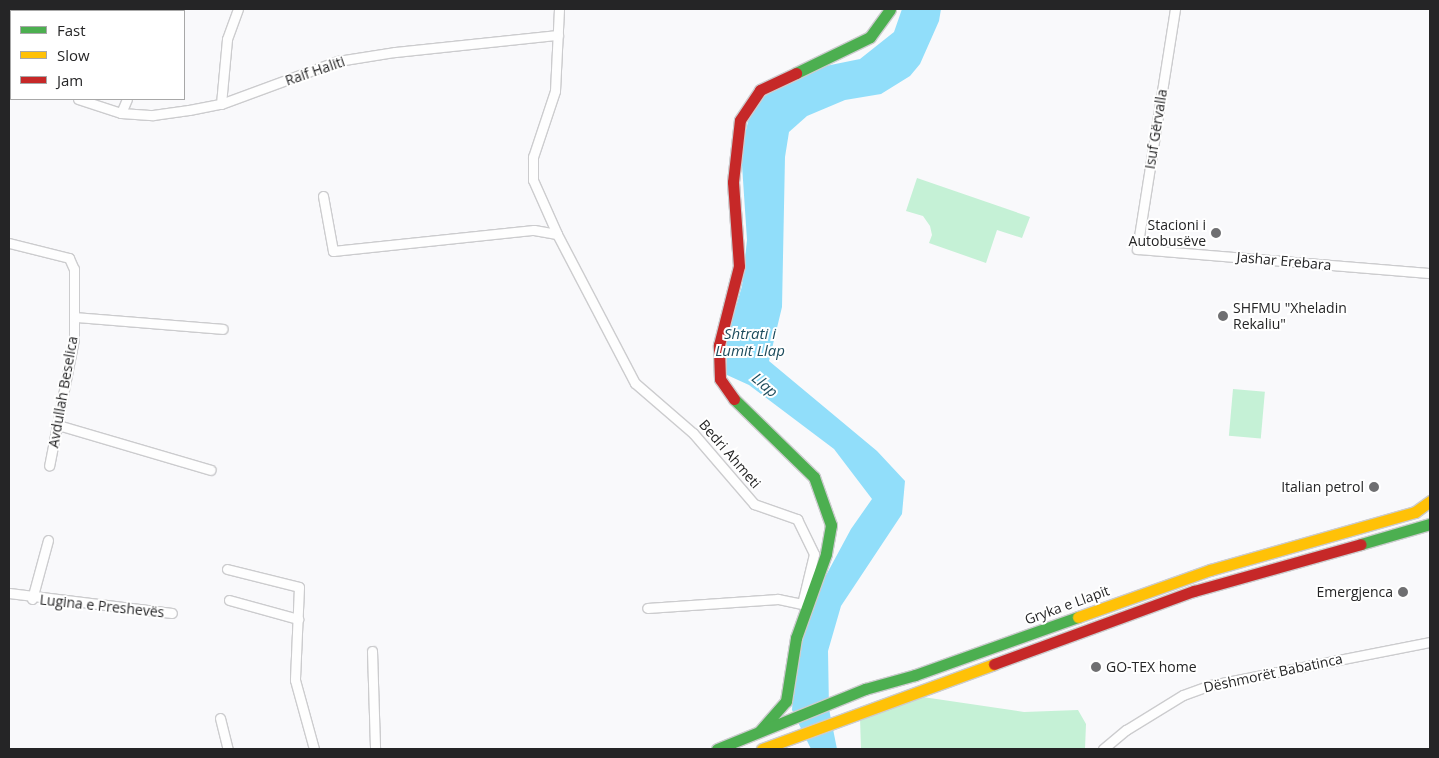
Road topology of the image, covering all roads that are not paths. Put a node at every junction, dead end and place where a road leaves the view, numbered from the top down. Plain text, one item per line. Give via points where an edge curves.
1 (238, 9) edge
2 (559, 9) edge
3 (890, 9) edge
4 (1175, 9) edge
5 (558, 35) junction
6 (81, 100) edge
7 (127, 100) edge
8 (221, 104) junction
9 (121, 113) junction
10 (322, 196) dead end
11 (557, 234) junction
12 (9, 243) edge
13 (1137, 249) joint
14 (1430, 273) edge
15 (75, 317) junction
16 (223, 329) dead end
17 (58, 425) junction
18 (49, 466) dead end
19 (211, 470) dead end
20 (1430, 501) edge
21 (1430, 524) edge
22 (48, 540) dead end
23 (228, 569) dead end
24 (9, 593) edge
25 (32, 599) junction
26 (230, 600) dead end
27 (647, 608) dead end
28 (172, 613) dead end
29 (298, 619) junction
30 (1430, 642) edge
31 (372, 651) dead end
32 (220, 718) dead end
33 (758, 733) junction
34 (228, 749) edge
35 (314, 749) edge
36 (375, 749) edge
37 (718, 749) edge
38 (762, 749) edge
39 (1103, 749) edge

1 - 8 street via 227,39
2 - 5 street, Bedri Ahmeti
3 - 33 main road via 870,37 760,90 740,120 733,182 739,266 719,345 720,379 741,409 814,477 831,525 826,554 796,638 786,701
4 - 13 street, Isuf Gërvalla
5 - 8 street, Raif Haliti via 338,61
5 - 11 street, Bedri Ahmeti via 555,92 533,157 533,180
6 - 9 street, Raif Haliti
7 - 9 street
8 - 9 street, Raif Haliti via 153,115
10 - 11 street via 333,251 534,230
11 - 27 street, Bedri Ahmeti via 635,383 693,433 754,504 798,519 814,554 802,604 778,598
12 - 15 street, Avdullah Beselica via 69,258 74,269
13 - 14 street, Jashar Erebara
15 - 16 street, Avdullah Beselica
15 - 17 street, Avdullah Beselica
17 - 18 street, Avdullah Beselica
17 - 19 street
20 - 33 main road, Gryka e Llapit via 1415,512 1210,570 915,675 865,689
21 - 38 main road via 1194,591
22 - 25 street, Lugina e Preshevës
23 - 29 street via 300,587
24 - 25 street, Lugina e Preshevës
25 - 28 street, Lugina e Preshevës
26 - 29 street
29 - 35 street via 295,680
30 - 39 street, Dëshmorët Babatinca via 1211,685 1183,694 1126,730
31 - 36 street
32 - 34 street
33 - 37 main road, Gryka e Llapit

